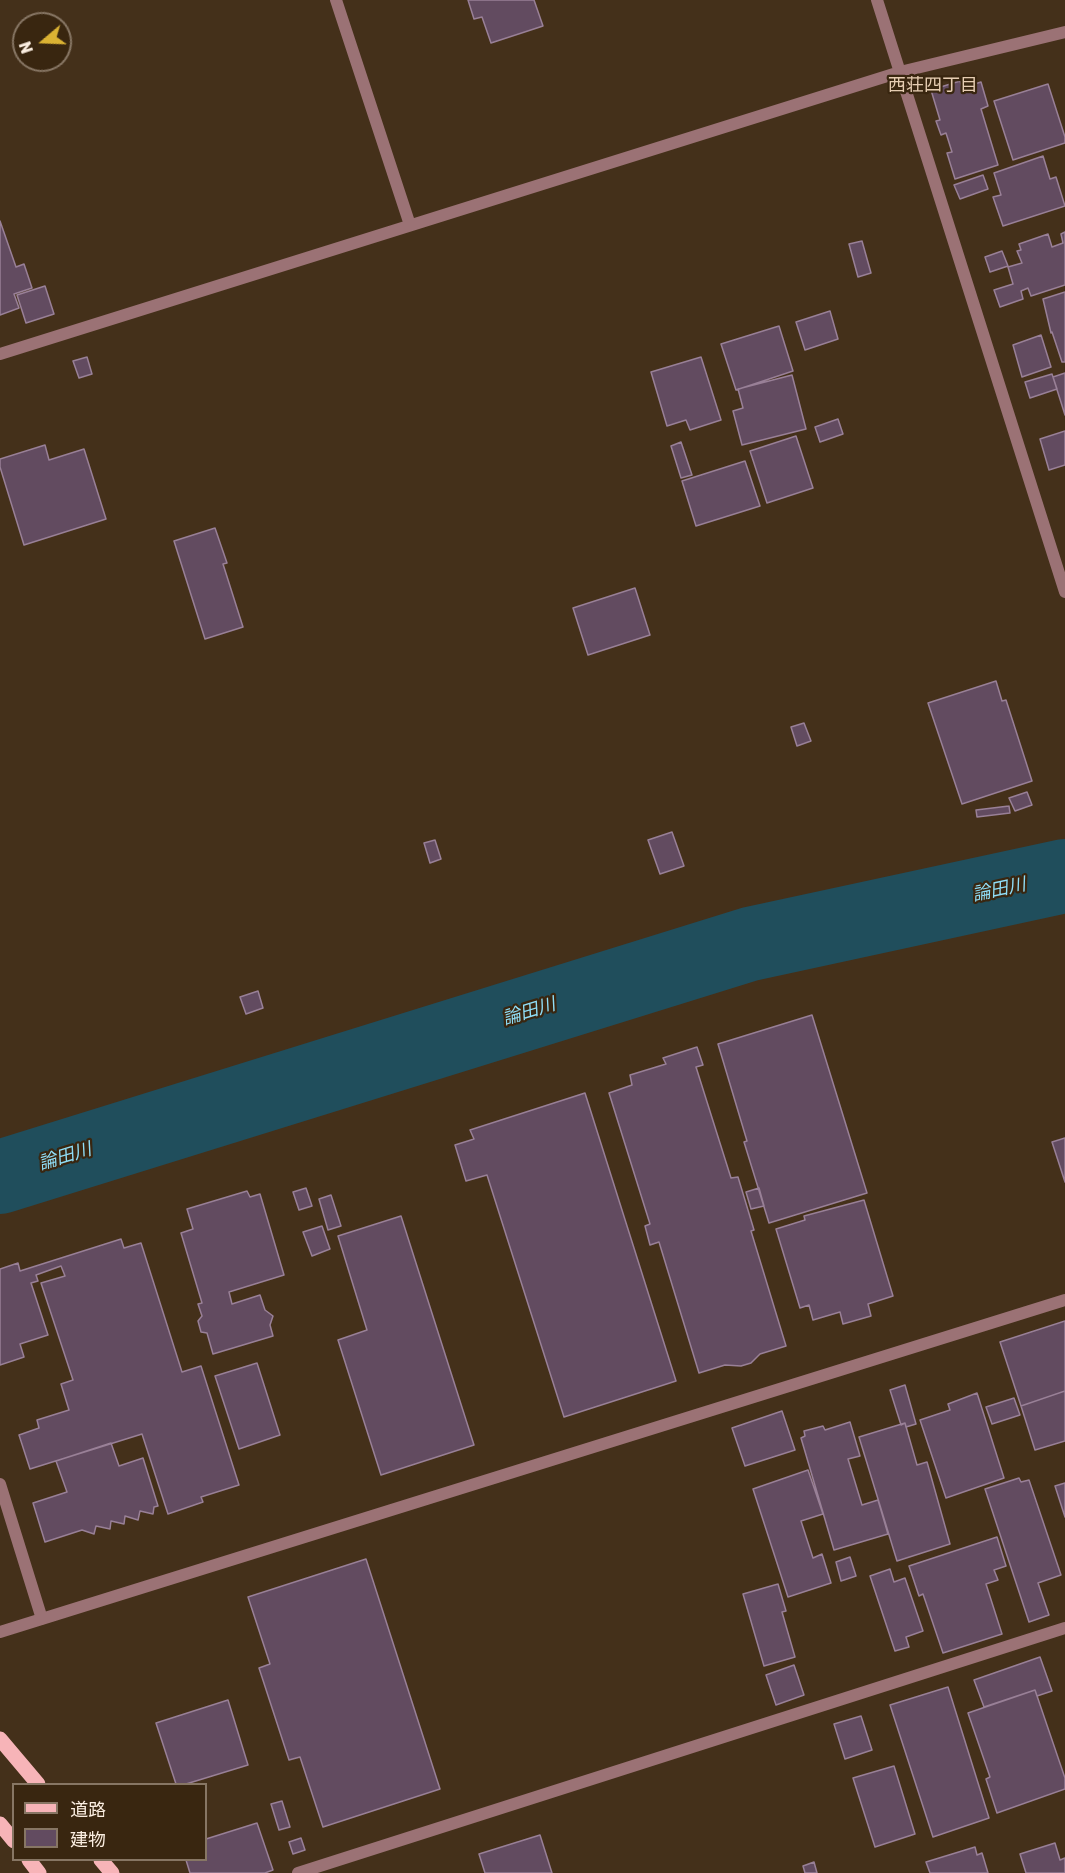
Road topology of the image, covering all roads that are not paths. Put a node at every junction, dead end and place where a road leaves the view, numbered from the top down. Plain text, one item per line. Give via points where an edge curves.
1 (336, 0) edge
2 (877, 0) edge
3 (1065, 32) edge
4 (900, 72) junction
5 (410, 225) junction
6 (0, 354) edge
7 (1065, 592) edge
8 (1065, 1300) edge
9 (0, 1484) edge
10 (42, 1619) junction
11 (1065, 1628) edge
12 (0, 1632) edge
13 (0, 1739) edge
14 (36, 1783) edge
15 (0, 1824) edge
16 (12, 1839) edge
17 (30, 1861) edge
18 (101, 1861) edge
19 (39, 1873) edge
20 (112, 1873) edge
21 (298, 1873) edge

1 - 5 street
2 - 4 street
3 - 4 street
4 - 5 street
4 - 7 street
5 - 6 street
8 - 10 street
9 - 10 street
10 - 12 street
11 - 21 street
13 - 14 main road
15 - 16 main road
17 - 19 main road
18 - 20 main road

